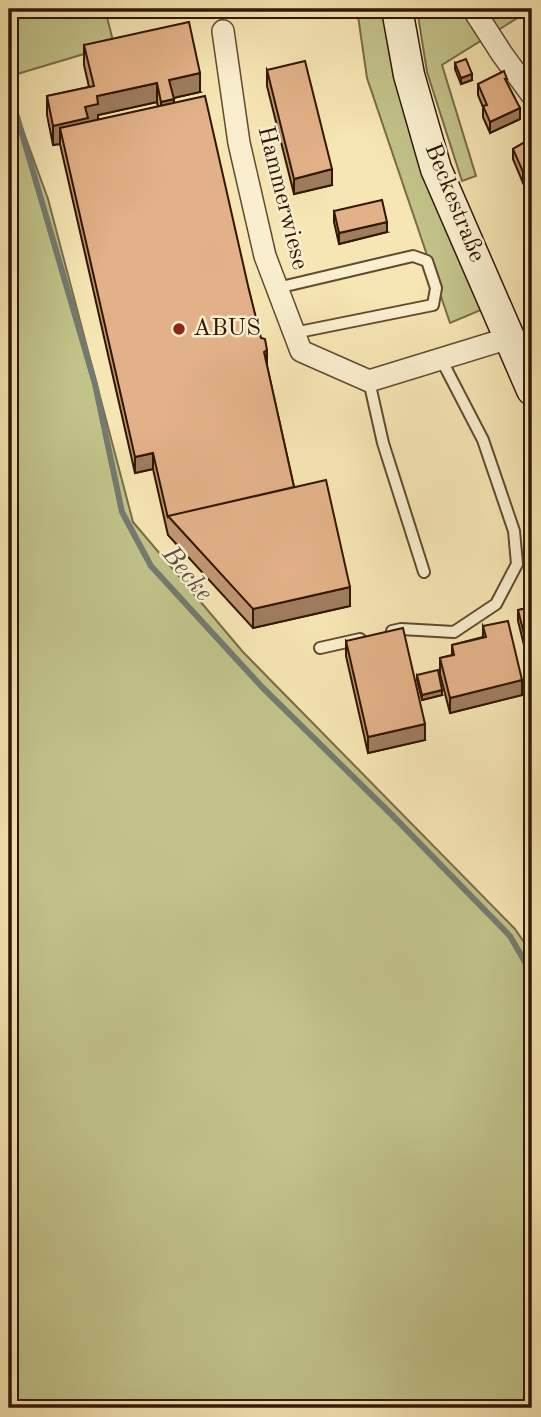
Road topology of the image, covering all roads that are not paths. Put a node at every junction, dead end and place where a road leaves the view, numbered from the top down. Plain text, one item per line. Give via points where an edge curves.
1 (397, 9) edge
2 (473, 9) edge
3 (223, 31) dead end
4 (532, 95) edge
5 (277, 288) junction
6 (294, 333) junction
7 (509, 338) junction
8 (441, 359) junction
9 (369, 381) junction
10 (532, 390) edge
11 (424, 572) dead end
12 (387, 632) edge
13 (374, 635) edge
14 (320, 648) dead end

1 - 7 main road, Beckestraße via 409,75 436,169
2 - 4 street
3 - 5 street, Hammerwiese via 239,143
5 - 6 street, Hammerwiese
5 - 6 lane via 413,256 427,261 436,288 433,305
6 - 9 street, Hammerwiese via 301,351
7 - 8 street
7 - 10 main road, Beckestraße
8 - 9 street
8 - 12 lane via 483,440 514,531 517,564 496,604 454,632
9 - 11 lane via 383,443
13 - 14 lane

